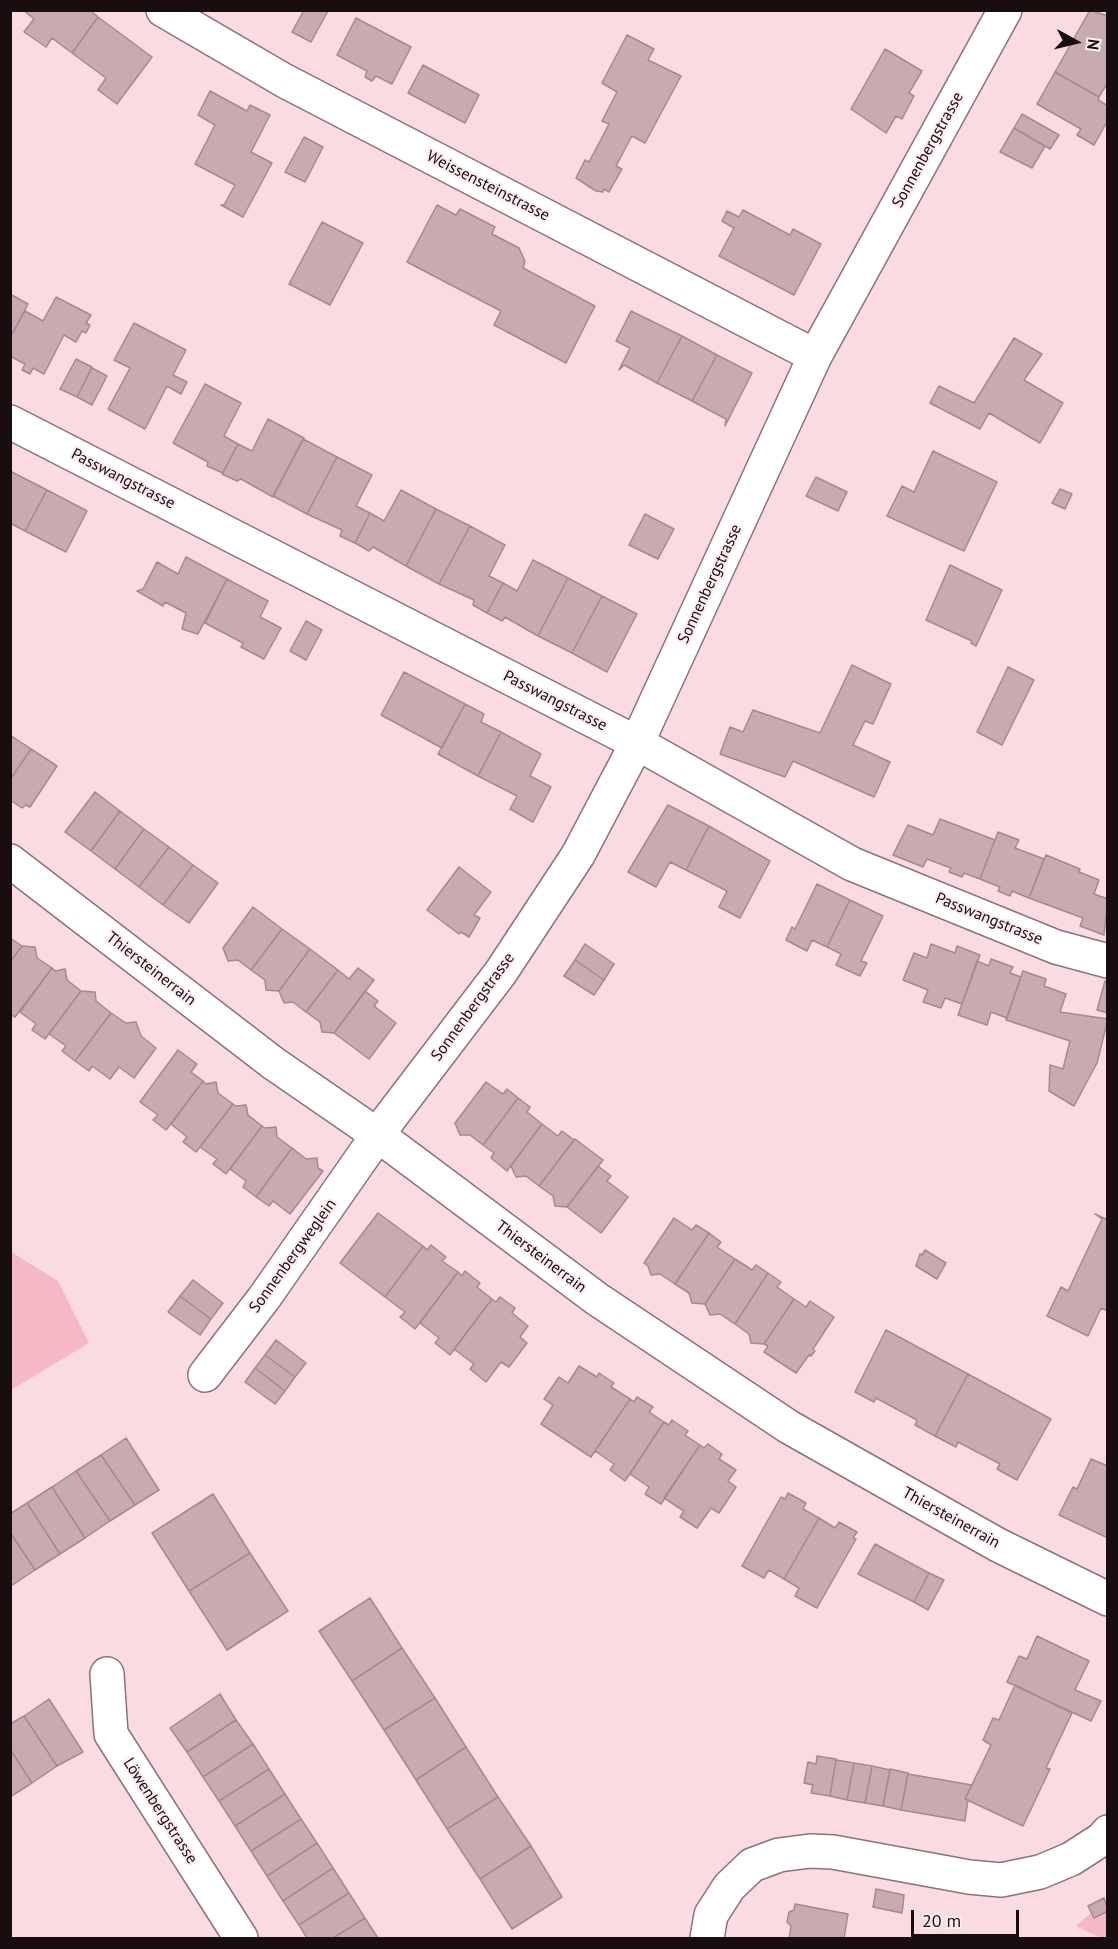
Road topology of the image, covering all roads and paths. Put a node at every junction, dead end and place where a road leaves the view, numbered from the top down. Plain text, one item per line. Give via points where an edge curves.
1 (163, 10) edge
2 (1003, 11) edge
3 (815, 356) junction
4 (10, 422) edge
5 (637, 743) junction
6 (10, 861) edge
7 (1107, 961) edge
8 (379, 1136) junction
9 (205, 1375) dead end
10 (1107, 1599) edge
11 (107, 1674) dead end
12 (1107, 1832) edge
13 (241, 1938) edge
14 (707, 1938) edge

1 - 3 street, Weissensteinstrasse via 285,81
2 - 3 street, Sonnenbergstrasse
3 - 5 street, Sonnenbergstrasse
4 - 5 street, Passwangstrasse
5 - 7 street, Passwangstrasse via 852,864 1056,946
5 - 8 street, Sonnenbergstrasse via 578,855 501,972
6 - 8 street, Thiersteinerrain via 273,1063
8 - 9 street, Sonnenbergweglein
8 - 10 street, Thiersteinerrain via 597,1299 789,1427 998,1545
11 - 13 street, Löwenbergstrasse via 111,1734
12 - 14 street via 1071,1859 1040,1872 1001,1880 969,1878 833,1852 779,1855 752,1865 729,1887 711,1915

